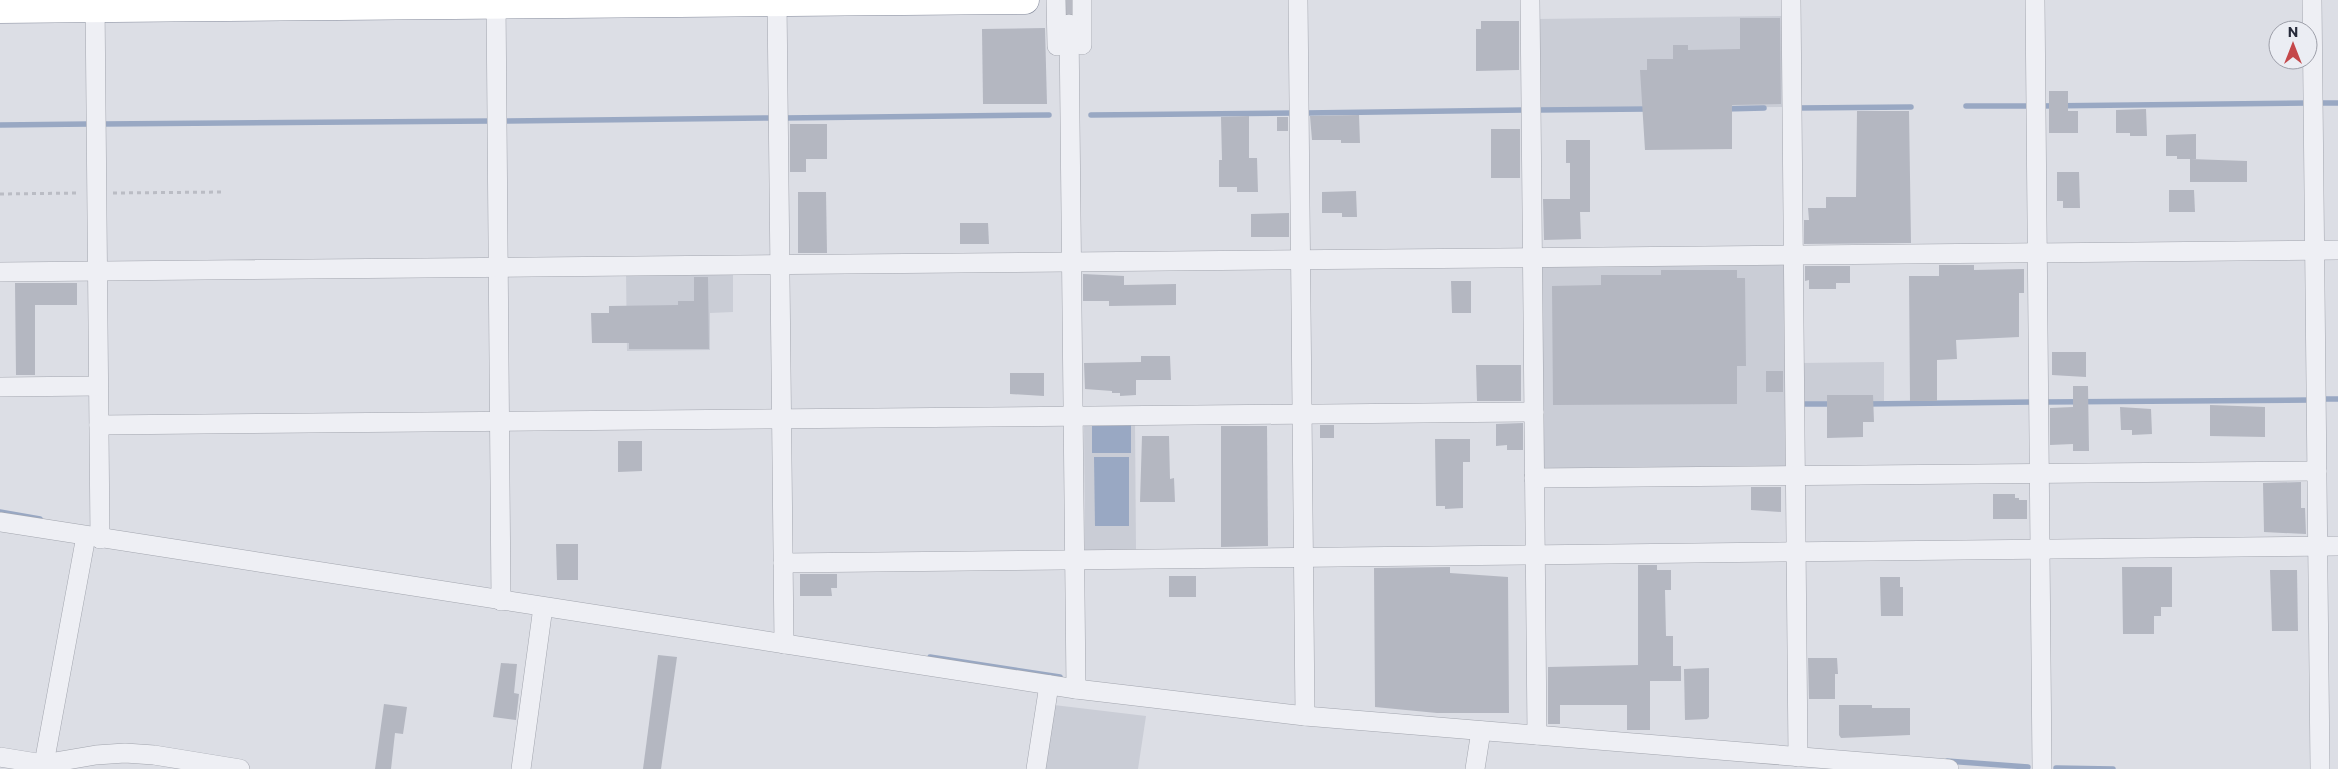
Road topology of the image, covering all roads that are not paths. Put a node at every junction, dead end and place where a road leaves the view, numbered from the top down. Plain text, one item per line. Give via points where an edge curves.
1 (1025, 0) edge
2 (1056, 0) edge
3 (1082, 0) edge
4 (1298, 0) edge
5 (1530, 0) edge
6 (1791, 0) edge
7 (2035, 0) edge
8 (2312, 0) edge
9 (778, 1) edge
10 (496, 3) edge
11 (95, 5) edge
12 (0, 9) edge
13 (1069, 24) tunnel mouth
14 (1070, 157) junction
15 (2315, 250) junction
16 (2338, 250) edge
17 (2037, 252) junction
18 (1793, 255) junction
19 (1532, 258) junction
20 (1300, 260) junction
21 (1072, 262) junction
22 (780, 265) junction
23 (498, 267) junction
24 (97, 271) junction
25 (0, 272) edge
26 (98, 386) junction
27 (0, 387) edge
28 (1534, 412) junction
29 (1302, 414) junction
30 (1073, 416) junction
31 (782, 419) junction
32 (500, 422) junction
33 (99, 425) junction
34 (2317, 471) junction
35 (2039, 474) junction
36 (1796, 476) junction
37 (1534, 478) junction
38 (0, 522) edge
39 (93, 537) junction
40 (2318, 546) junction
41 (2338, 546) edge
42 (2040, 549) junction
43 (1796, 552) junction
44 (1535, 554) junction
45 (1303, 556) junction
46 (1074, 558) junction
47 (783, 563) junction
48 (501, 601) junction
49 (543, 607) junction
50 (784, 644) junction
51 (1049, 685) junction
52 (1076, 689) junction
53 (1305, 716) junction
54 (1480, 731) junction
55 (1537, 735) junction
56 (0, 757) edge
57 (1798, 757) junction
58 (1884, 766) edge
59 (43, 767) edge
60 (240, 769) edge
61 (521, 769) edge
62 (1036, 769) edge
63 (1475, 769) edge
64 (1949, 769) edge
65 (2042, 769) edge
66 (2320, 769) edge

1 - 9 highway
2 - 14 street via 1058,144
3 - 14 street via 1083,144
4 - 20 street
5 - 19 street
6 - 18 street
7 - 17 street
8 - 15 street
9 - 10 highway
9 - 22 street
10 - 11 highway
10 - 23 street
11 - 12 highway
11 - 24 street
13 - 14 street
14 - 21 street
15 - 16 street
15 - 17 street
15 - 34 street
17 - 18 street
17 - 35 street
18 - 19 street
18 - 36 street
19 - 20 street
19 - 28 street
20 - 21 street
20 - 29 street
21 - 22 street
21 - 30 street
22 - 23 street
22 - 31 street
23 - 24 street
23 - 32 street
24 - 25 street
24 - 26 street
26 - 27 street
26 - 33 street
28 - 29 street
28 - 37 street
29 - 30 street
29 - 45 street
30 - 31 street
30 - 46 street
31 - 32 street
31 - 47 street
32 - 33 street
32 - 48 street
33 - 39 street
34 - 35 street
34 - 40 street
35 - 36 street
35 - 42 street
36 - 37 street
36 - 43 street
37 - 44 street
38 - 39 street
39 - 48 street
39 - 59 street
40 - 41 street
40 - 42 street
40 - 66 street
42 - 43 street
42 - 65 street
43 - 44 street
43 - 57 street
44 - 45 street
44 - 55 street
45 - 46 street
45 - 53 street
46 - 47 street
46 - 52 street
47 - 50 street
48 - 49 street
49 - 50 street
49 - 61 street
50 - 51 street
51 - 52 street
51 - 62 street
52 - 53 street
53 - 54 street
54 - 55 street
54 - 63 street
55 - 57 street
56 - 59 street
57 - 58 street
58 - 64 street
59 - 60 street via 96,754 125,753

